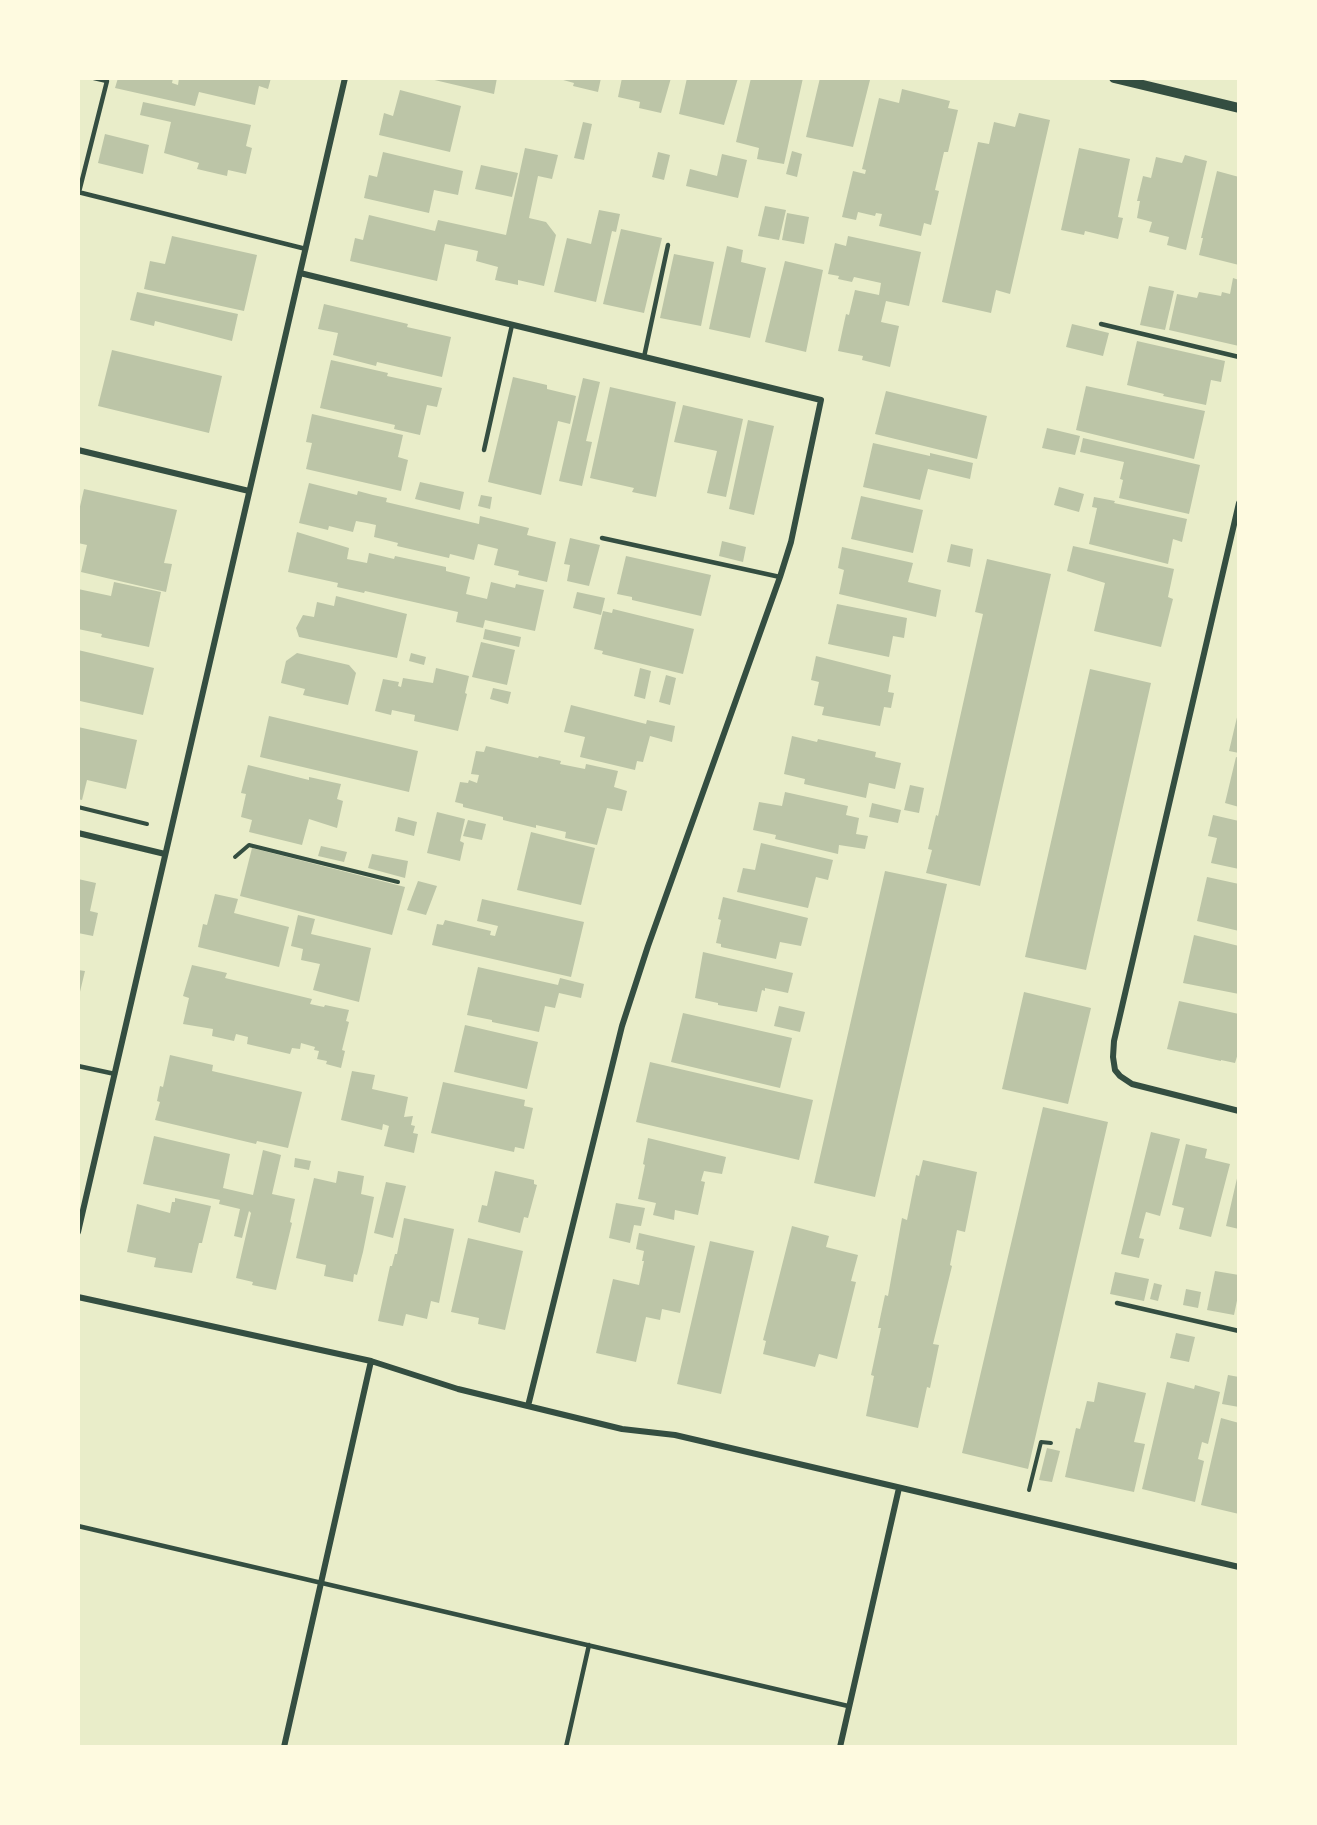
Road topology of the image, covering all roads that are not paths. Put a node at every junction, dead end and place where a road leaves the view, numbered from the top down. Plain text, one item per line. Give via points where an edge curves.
1 (94, 78) edge
2 (345, 78) edge
3 (1114, 78) edge
4 (1239, 108) edge
5 (78, 192) edge
6 (668, 245) dead end
7 (306, 249) junction
8 (300, 273) junction
9 (1101, 324) dead end
10 (512, 325) junction
11 (644, 357) junction
12 (1239, 357) edge
13 (78, 450) edge
14 (484, 450) dead end
15 (249, 491) junction
16 (1239, 503) edge
17 (602, 538) dead end
18 (780, 578) junction
19 (78, 833) edge
20 (165, 854) junction
21 (78, 1066) edge
22 (115, 1074) junction
23 (1239, 1111) edge
24 (78, 1232) edge
25 (78, 1297) edge
26 (1117, 1303) dead end
27 (1239, 1331) edge
28 (371, 1361) junction
29 (528, 1406) junction
30 (899, 1488) junction
31 (78, 1526) edge
32 (1239, 1567) edge
33 (320, 1584) junction
34 (589, 1645) junction
35 (848, 1706) junction
36 (284, 1747) edge
37 (566, 1747) edge
38 (840, 1747) edge

1 - 5 lane via 107,81
2 - 7 street
3 - 4 street
5 - 7 lane
6 - 11 lane
7 - 8 street
8 - 10 street
8 - 15 street
9 - 12 lane
10 - 11 street
10 - 14 lane
11 - 18 street via 821,400
13 - 15 street
15 - 20 street
16 - 23 street via 1113,1057 1115,1070 1132,1084
17 - 18 lane
18 - 29 street via 621,1026
19 - 20 street
20 - 22 street
21 - 22 lane
22 - 24 street
25 - 28 street
26 - 27 lane
28 - 29 street
28 - 33 street
29 - 30 street via 622,1428 675,1435
30 - 32 street
30 - 35 street
31 - 33 lane
33 - 34 lane
33 - 36 street
34 - 35 lane
34 - 37 lane
35 - 38 street

